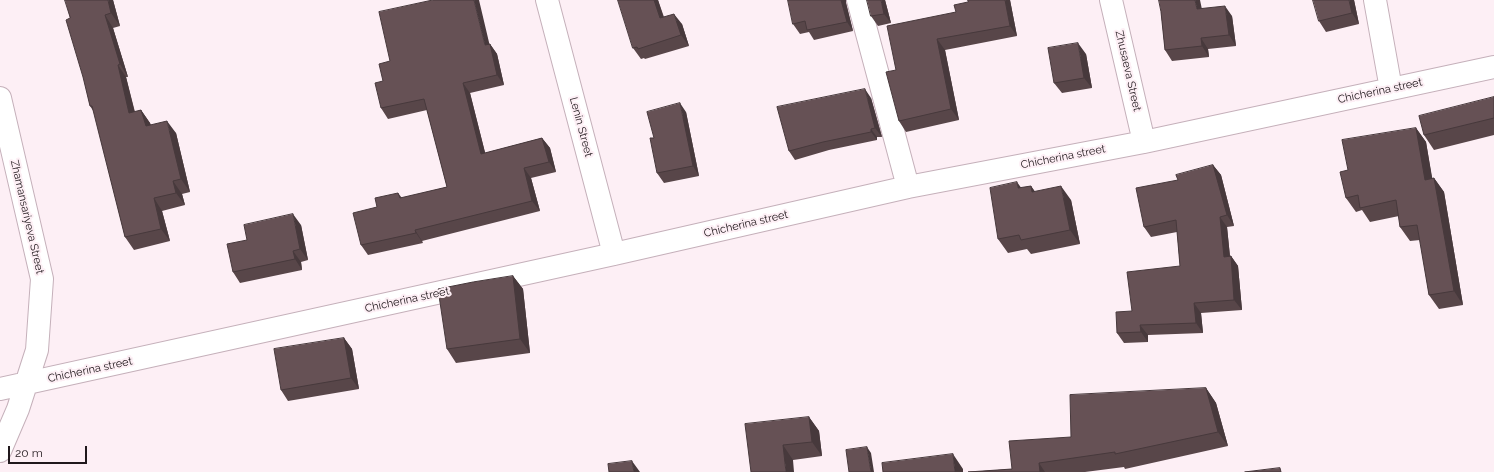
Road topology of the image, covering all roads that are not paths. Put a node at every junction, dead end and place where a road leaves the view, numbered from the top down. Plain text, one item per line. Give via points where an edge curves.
1 (548, 0) edge
2 (858, 0) edge
3 (1111, 0) edge
4 (1375, 0) edge
5 (1494, 66) edge
6 (1392, 89) junction
7 (0, 98) edge
8 (1144, 142) junction
9 (908, 187) junction
10 (614, 254) junction
11 (26, 384) junction
12 (0, 390) edge
13 (0, 452) edge

1 - 10 street, Lenin Street
2 - 9 street
3 - 8 street, Zhusaeva Street
4 - 6 street
5 - 6 street, Chicherina street
6 - 8 street, Chicherina street
7 - 11 street, Zhamansariyeva Street via 42,278 37,350
8 - 9 street, Chicherina street
9 - 10 street, Chicherina street
10 - 11 street, Chicherina street
11 - 12 street, Chicherina street
11 - 13 street, Zhamansariyeva Street

